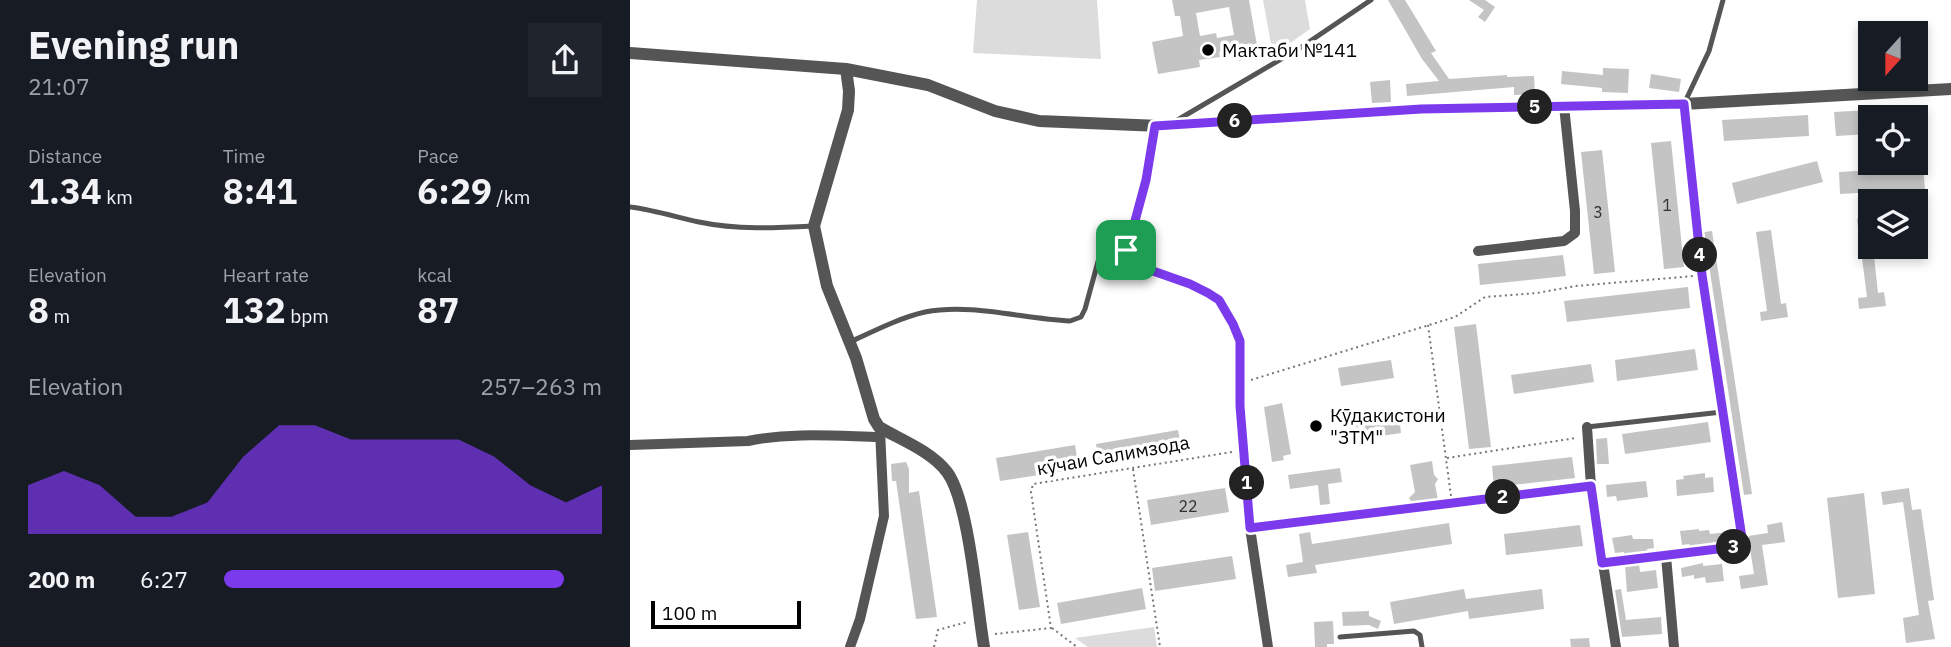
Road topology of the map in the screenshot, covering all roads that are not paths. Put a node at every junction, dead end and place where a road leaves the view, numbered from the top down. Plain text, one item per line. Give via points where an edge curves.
1 (1371, 0) edge
2 (1723, 0) edge
3 (630, 52) edge
4 (846, 69) junction
5 (1951, 89) edge
6 (1684, 104) junction
7 (1564, 106) junction
8 (1162, 126) junction
9 (630, 207) edge
10 (814, 226) junction
11 (1126, 250) junction
12 (1478, 251) dead end
13 (850, 342) junction
14 (1240, 385) joint
15 (1722, 412) junction
16 (1587, 431) joint
17 (880, 432) junction
18 (630, 445) edge
19 (1591, 486) junction
20 (1250, 528) junction
21 (1666, 556) junction
22 (1602, 563) junction
23 (1340, 637) dead end
24 (983, 641) edge
25 (850, 647) edge
26 (1268, 647) edge
27 (1422, 647) edge
28 (1616, 647) edge
29 (1674, 647) edge

1 - 8 lane via 1300,48
2 - 6 lane via 1709,51
3 - 4 street
4 - 8 street via 928,85 995,111 1039,121
4 - 10 street via 848,110
5 - 6 street
6 - 7 street
6 - 15 lane
7 - 8 street via 1421,109
7 - 12 street via 1575,233 1564,241
8 - 11 lane
9 - 10 lane via 746,228
10 - 13 street via 827,286
11 - 13 lane via 1103,251 1085,309 1070,321 971,310 926,312
11 - 14 lane via 1129,262 1219,300 1240,341
13 - 17 street
14 - 20 street
15 - 16 lane
15 - 21 lane via 1741,541 1734,547
16 - 19 street
17 - 18 street
17 - 24 street via 937,462 954,485 964,519
17 - 25 street via 884,516
19 - 20 lane
19 - 22 street
20 - 26 street
21 - 22 lane
21 - 29 street
22 - 28 street
23 - 27 lane via 1414,631

